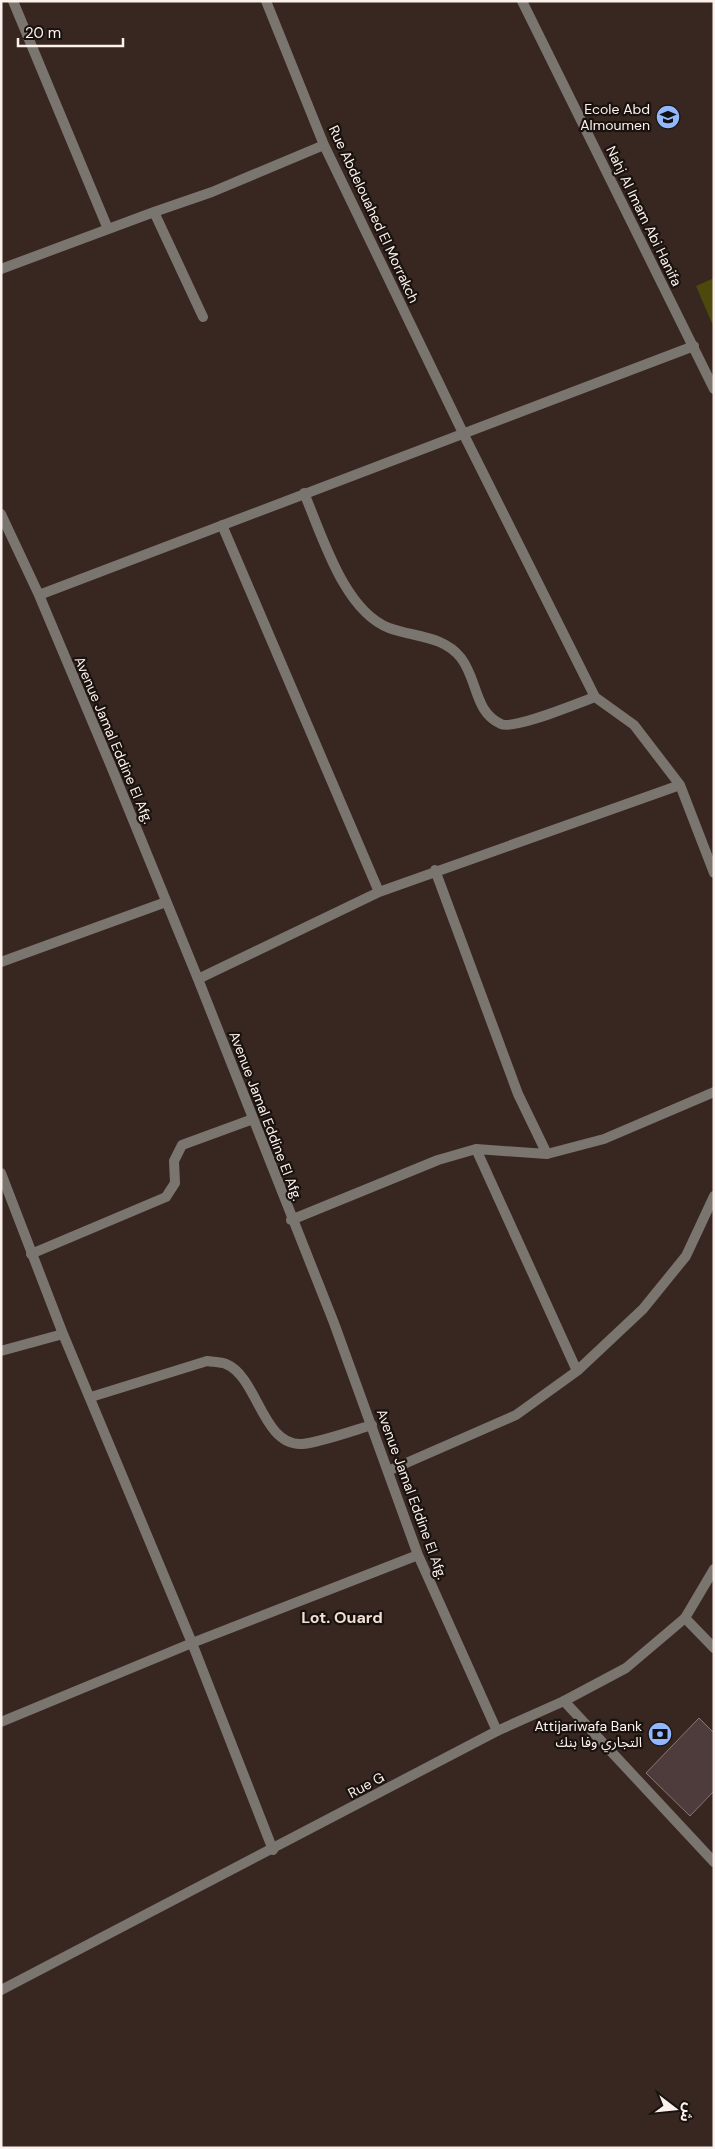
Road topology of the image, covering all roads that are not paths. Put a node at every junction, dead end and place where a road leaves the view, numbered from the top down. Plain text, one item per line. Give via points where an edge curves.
1 (13, 1) edge
2 (266, 1) edge
3 (522, 1) edge
4 (324, 145) junction
5 (154, 212) junction
6 (108, 229) junction
7 (1, 269) edge
8 (203, 317) dead end
9 (694, 346) junction
10 (714, 389) edge
11 (464, 435) junction
12 (304, 493) junction
13 (1, 514) edge
14 (222, 525) junction
15 (38, 595) junction
16 (595, 697) junction
17 (680, 784) junction
18 (435, 870) junction
19 (714, 873) edge
20 (379, 892) junction
21 (166, 902) junction
22 (1, 962) edge
23 (198, 979) junction
24 (714, 1092) edge
25 (253, 1119) junction
26 (476, 1150) junction
27 (547, 1154) junction
28 (1, 1173) edge
29 (714, 1196) edge
30 (291, 1220) junction
31 (31, 1254) junction
32 (63, 1334) junction
33 (1, 1351) edge
34 (577, 1371) junction
35 (91, 1397) junction
36 (372, 1425) junction
37 (388, 1471) junction
38 (418, 1555) junction
39 (714, 1569) edge
40 (685, 1618) junction
41 (192, 1643) junction
42 (714, 1648) edge
43 (564, 1701) junction
44 (1, 1722) edge
45 (497, 1731) junction
46 (273, 1850) junction
47 (714, 1862) edge
48 (1, 1990) edge

1 - 6 street
2 - 4 street, Rue Abdelouahed El Morrakch
3 - 9 street, Nahj Al Imam Abi Hanifa
4 - 5 street via 212,192
4 - 11 street, Rue Abdelouahed El Morrakch
5 - 6 street
5 - 8 street
6 - 7 street
9 - 10 street, Nahj Al Imam Abi Hanifa
9 - 11 street
11 - 12 street
11 - 16 street, Rue Abdelouahed El Morrakch
12 - 14 street
12 - 16 street via 347,591 366,615 389,628 444,644 461,658 482,710 502,725 519,725
13 - 15 street, Avenue Jamal Eddine El Afg.
14 - 15 street
14 - 20 street
15 - 21 street, Avenue Jamal Eddine El Afg.
16 - 17 street via 634,725
17 - 18 street
17 - 19 street
18 - 20 street
18 - 27 street via 518,1094
20 - 23 street
21 - 22 street
21 - 23 street, Avenue Jamal Eddine El Afg.
23 - 25 street, Avenue Jamal Eddine El Afg.
24 - 27 street via 604,1139
25 - 30 street, Avenue Jamal Eddine El Afg.
25 - 31 street via 182,1145 174,1161 175,1183 166,1197
26 - 27 street
26 - 30 street via 438,1160
26 - 34 street
28 - 31 street
29 - 34 street via 686,1256 643,1309
30 - 36 street, Avenue Jamal Eddine El Afg.
31 - 32 street
32 - 33 street
32 - 35 street
34 - 37 street via 516,1414
35 - 36 street via 207,1361 226,1364 241,1374 270,1425 284,1439 301,1444
35 - 41 street
36 - 37 street, Avenue Jamal Eddine El Afg.
37 - 38 street, Avenue Jamal Eddine El Afg.
38 - 41 street
38 - 45 street, Avenue Jamal Eddine El Afg.
39 - 40 street, Rue G
40 - 42 street
40 - 43 street, Rue G via 626,1668
41 - 44 street
41 - 46 street
43 - 45 street, Rue G
43 - 47 street
45 - 46 street, Rue G
46 - 48 street, Rue G

